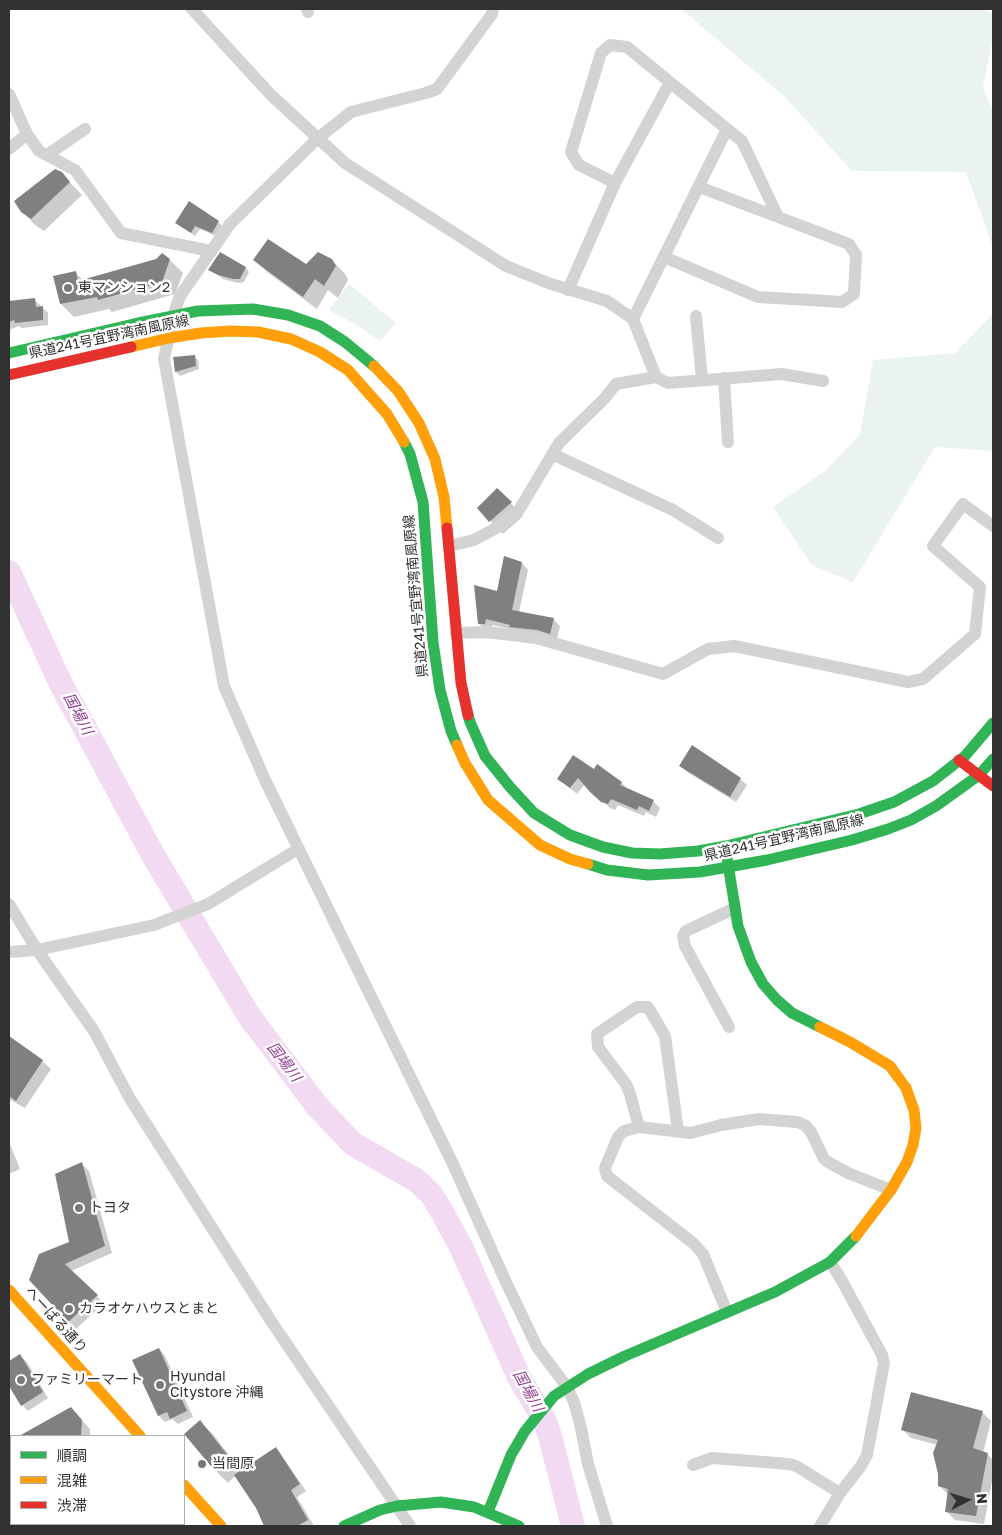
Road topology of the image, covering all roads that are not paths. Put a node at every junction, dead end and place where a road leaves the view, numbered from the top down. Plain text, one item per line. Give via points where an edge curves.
1 (192, 9) edge
2 (494, 9) edge
3 (670, 82) junction
4 (9, 94) edge
5 (85, 129) dead end
6 (727, 129) junction
7 (27, 134) junction
8 (317, 139) junction
9 (9, 149) edge
10 (47, 155) junction
11 (615, 183) junction
12 (699, 187) junction
13 (778, 217) junction
14 (211, 251) junction
15 (664, 258) junction
16 (568, 290) junction
17 (173, 316) junction
18 (696, 316) dead end
19 (633, 318) junction
20 (169, 338) junction
21 (9, 353) edge
22 (9, 374) edge
23 (656, 377) junction
24 (724, 378) junction
25 (702, 380) junction
26 (823, 381) dead end
27 (728, 442) dead end
28 (552, 454) junction
29 (993, 526) edge
30 (718, 538) dead end
31 (449, 546) junction
32 (456, 633) junction
33 (993, 723) edge
34 (993, 759) edge
35 (960, 760) junction
36 (980, 775) junction
37 (993, 786) edge
38 (726, 846) junction
39 (298, 849) junction
40 (729, 868) junction
41 (9, 904) edge
42 (735, 908) junction
43 (37, 950) junction
44 (9, 952) edge
45 (729, 1027) dead end
46 (639, 1127) junction
47 (678, 1131) junction
48 (891, 1190) junction
49 (830, 1262) junction
50 (9, 1290) edge
51 (727, 1312) junction
52 (567, 1387) junction
53 (139, 1435) edge
54 (693, 1465) dead end
55 (185, 1486) edge
56 (840, 1493) junction
57 (397, 1506) junction
58 (488, 1512) junction
59 (221, 1526) edge
60 (344, 1526) edge
61 (410, 1526) edge
62 (519, 1526) edge
63 (607, 1526) edge
64 (820, 1526) edge

1 - 8 street via 271,95
2 - 8 street via 437,89 351,112
3 - 6 street
3 - 11 street
3 - 11 street via 627,46 610,45 601,53 571,152 579,165
4 - 7 street
5 - 10 street
6 - 12 street
6 - 13 street via 742,141
7 - 9 street
7 - 10 street
8 - 14 street via 230,224
8 - 16 street via 344,162 506,266
10 - 14 street via 75,170 121,232
11 - 16 street
12 - 13 street
12 - 15 street
13 - 15 street via 848,244 856,255 854,294 842,302 758,297
14 - 17 street via 180,296
15 - 19 street
16 - 19 street via 607,301
17 - 20 street
17 - 21 main road, 県道241号宜野湾南風原線
17 - 31 main road, 県道241号宜野湾南風原線 via 198,311 253,309 288,315 320,326 372,363 398,391 420,423 436,459
18 - 25 street
19 - 23 street
20 - 22 main road, 県道241号宜野湾南風原線
20 - 39 street via 164,359 224,686
20 - 40 main road, 県道241号宜野湾南風原線 via 230,331 258,332 291,339 348,370 387,414 410,454 423,502 433,642 440,690 464,763 488,800 518,828 570,860 607,870 648,875
23 - 25 street via 668,383
23 - 28 street via 616,384 604,400 559,442
24 - 25 street
24 - 26 street via 782,374
24 - 27 street
28 - 30 street via 673,510
28 - 31 street via 519,510 482,536
29 - 32 street via 963,504 933,546 980,586 975,634 923,679 908,682 734,646 708,649 663,674 536,638 486,632
31 - 32 main road, 県道241号宜野湾南風原線
32 - 38 main road, 県道241号宜野湾南風原線 via 461,682 470,722 485,756 534,813 570,835 632,853 660,854
33 - 35 main road, 県道241号宜野湾南風原線
34 - 36 main road, 県道241号宜野湾南風原線
35 - 36 main road
35 - 38 main road, 県道241号宜野湾南風原線 via 894,802 859,814
36 - 37 main road
36 - 40 main road, 県道241号宜野湾南風原線 via 929,811 888,830
38 - 40 main road
39 - 43 street via 208,904 154,925
39 - 52 street via 452,1162 537,1347
40 - 42 main road
41 - 43 street
42 - 45 street via 686,931 683,936 685,946
42 - 48 main road via 751,962 763,984 777,1000 792,1013 890,1066 906,1088 916,1128 907,1162
43 - 44 street
43 - 57 street via 94,1031 129,1097 271,1322
46 - 47 street
46 - 47 street via 626,1084 598,1047 597,1034 637,1007 648,1007 665,1036
46 - 51 street via 624,1131 618,1137 605,1168 607,1176 703,1254
47 - 48 street via 691,1133 759,1119 797,1122 811,1132 828,1162
48 - 49 main road via 857,1236
49 - 51 main road via 775,1292
49 - 56 street via 884,1363 868,1455
50 - 53 main road, へーばる通り
51 - 52 main road via 625,1356
52 - 58 main road via 554,1396 525,1431 511,1455
52 - 63 street via 574,1402
54 - 56 street via 712,1458 789,1464
55 - 59 main road
56 - 64 street
57 - 58 main road via 441,1502
57 - 60 main road
57 - 61 street
58 - 62 main road

